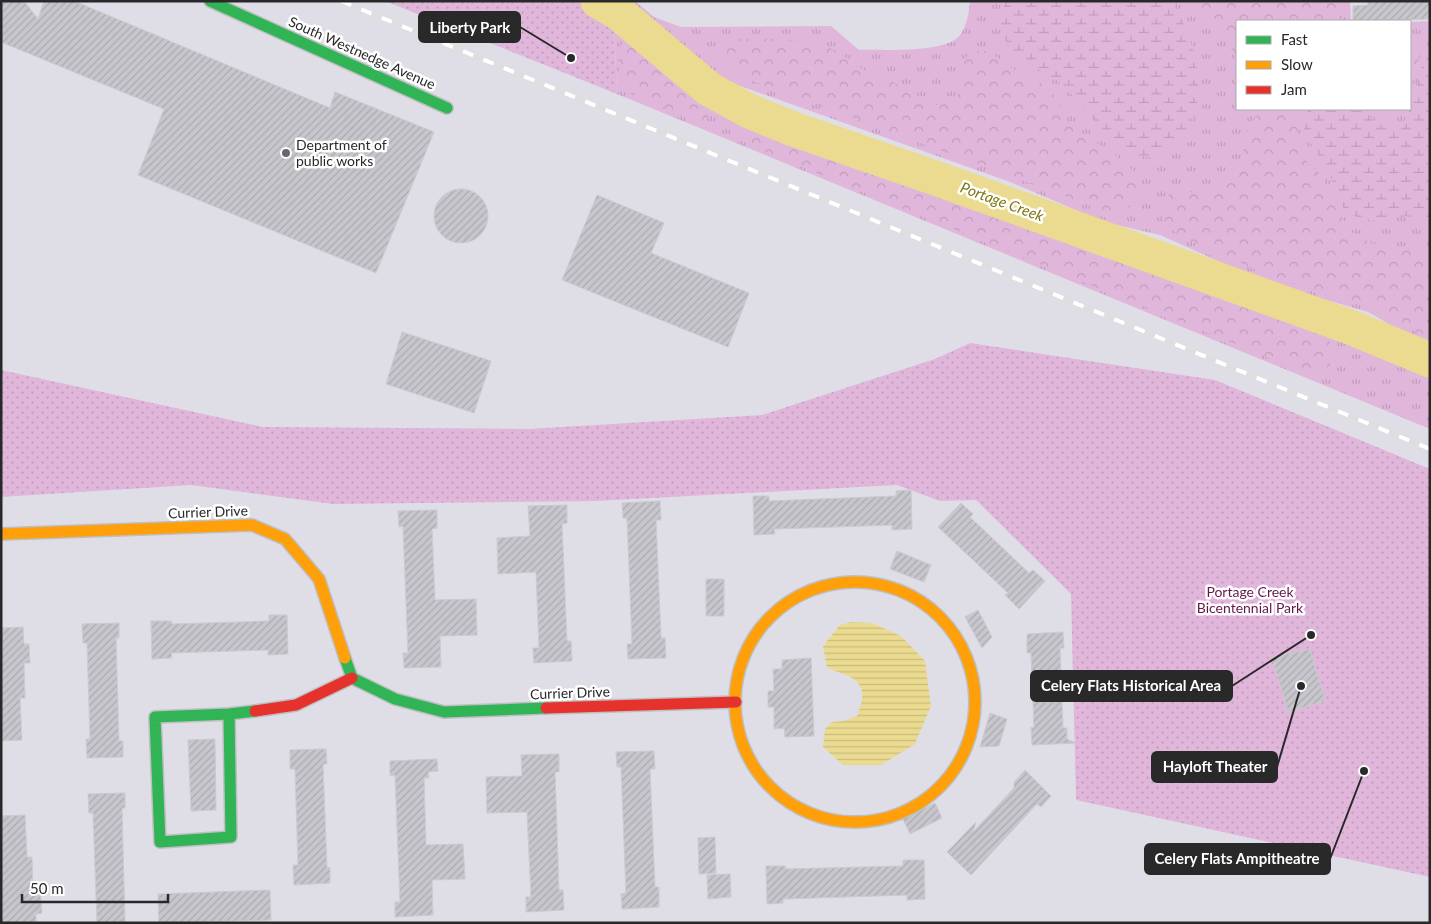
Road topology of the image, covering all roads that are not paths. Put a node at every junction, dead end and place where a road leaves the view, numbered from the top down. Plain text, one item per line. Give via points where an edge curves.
1 (210, 1) edge
2 (447, 108) dead end
3 (1, 534) edge
4 (352, 678) junction
5 (736, 702) junction
6 (229, 714) junction

1 - 2 street, South Westnedge Avenue
3 - 4 street, Currier Drive via 252,524 285,539 319,578
4 - 5 street, Currier Drive via 395,699 444,712
4 - 6 street via 296,705
5 - 5 street via 738,732 754,768 781,797 816,816 855,823 895,816 930,797 957,767 972,731 976,690 965,652 943,618 912,594 874,582 834,582 797,596 766,620 744,654 735,692
6 - 6 street via 155,717 160,842 231,837

